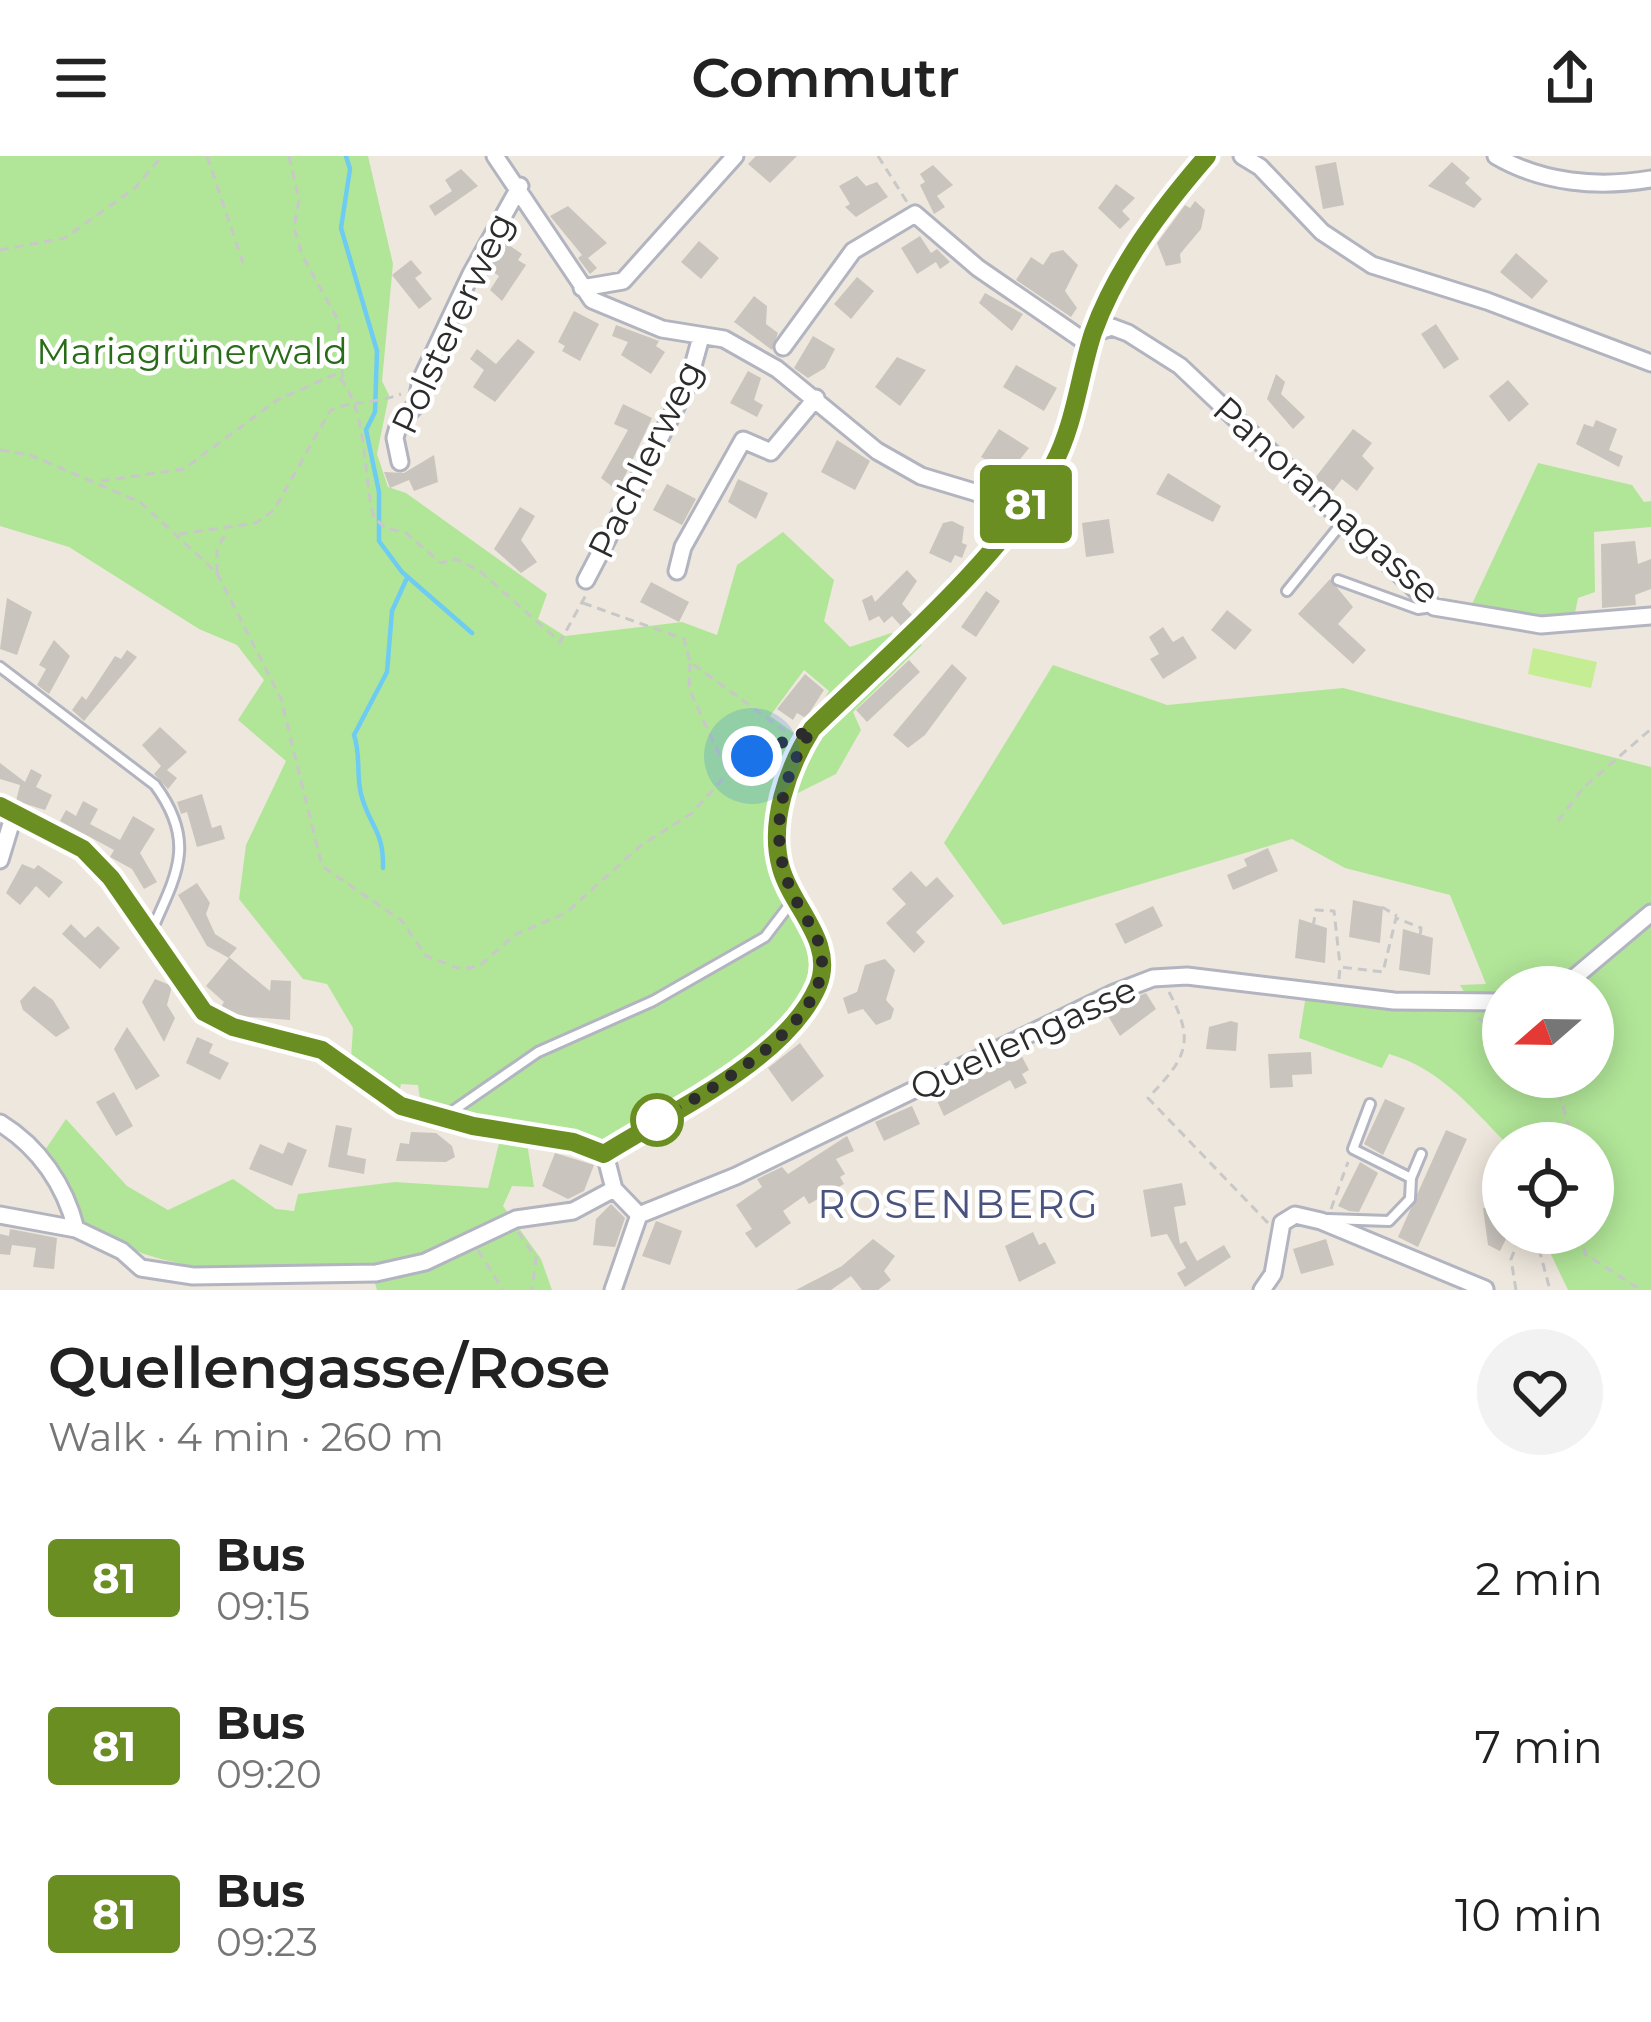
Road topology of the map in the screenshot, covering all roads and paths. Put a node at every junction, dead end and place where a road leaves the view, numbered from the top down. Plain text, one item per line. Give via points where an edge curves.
1 (162, 156) edge
2 (207, 156) edge
3 (290, 156) edge
4 (495, 156) edge
5 (735, 156) edge
6 (878, 156) edge
7 (1207, 156) edge
8 (1242, 156) edge
9 (1496, 156) edge
10 (1651, 179) edge
11 (520, 186) junction
12 (914, 214) junction
13 (0, 250) edge
14 (243, 263) dead end
15 (582, 289) junction
16 (701, 337) junction
17 (1092, 339) junction
18 (783, 347) dead end
19 (1651, 363) edge
20 (344, 382) junction
21 (420, 388) junction
22 (816, 398) junction
23 (358, 405) junction
24 (0, 450) edge
25 (400, 462) dead end
26 (97, 481) junction
27 (1024, 507) junction
28 (1342, 523) junction
29 (227, 530) junction
30 (179, 534) junction
31 (677, 571) dead end
32 (217, 573) junction
33 (590, 573) joint
34 (1338, 580) dead end
35 (1287, 591) dead end
36 (582, 603) junction
37 (1434, 607) junction
38 (1651, 616) edge
39 (690, 662) junction
40 (0, 668) edge
41 (812, 729) junction
42 (1651, 729) edge
43 (791, 735) junction
44 (728, 773) junction
45 (7, 810) edge
46 (1558, 821) dead end
47 (0, 860) edge
48 (795, 898) junction
49 (1382, 907) dead end
50 (1651, 914) edge
51 (1398, 917) junction
52 (1313, 926) dead end
53 (150, 934) junction
54 (1420, 937) dead end
55 (1588, 966) edge
56 (1340, 967) junction
57 (1164, 982) dead end
58 (1339, 982) dead end
59 (1470, 1002) junction
60 (1482, 1002) edge
61 (1482, 1021) edge
62 (1370, 1104) dead end
63 (442, 1119) junction
64 (0, 1123) edge
65 (1353, 1149) junction
66 (604, 1154) junction
67 (1421, 1154) dead end
68 (1411, 1178) junction
69 (614, 1189) junction
70 (0, 1215) edge
71 (639, 1215) junction
72 (512, 1220) junction
73 (1324, 1220) junction
74 (76, 1229) junction
75 (470, 1239) junction
76 (1278, 1240) junction
77 (1513, 1254) edge
78 (1541, 1254) edge
79 (1587, 1254) edge
80 (141, 1268) junction
81 (1485, 1289) edge
82 (148, 1290) edge
83 (503, 1290) edge
84 (532, 1290) edge
85 (613, 1290) edge
86 (1262, 1290) edge
87 (1516, 1290) edge
88 (1550, 1290) edge
89 (1641, 1290) edge

1 - 13 path via 135,188 65,238
2 - 14 path
3 - 20 path via 299,200 294,227 338,320
4 - 11 street
5 - 15 street via 623,281
6 - 12 path
7 - 17 street via 1131,257
8 - 19 street via 1322,232 1372,266
9 - 10 street via 1523,172 1568,180
11 - 15 street
11 - 21 street, Polstererweg via 498,216
12 - 17 street via 978,268
12 - 18 street via 853,251
15 - 16 street via 622,315
16 - 22 street via 724,339
16 - 33 street, Pachlerweg via 688,384
17 - 27 street via 1055,462
17 - 28 street, Panoramagasse via 1112,327 1180,366
20 - 23 path
20 - 26 path via 336,374 314,379 184,469
21 - 23 path
21 - 25 street, Polstererweg via 398,423
22 - 27 street via 920,476
22 - 31 street via 771,452 743,440 682,547
23 - 29 path via 330,411 274,510
23 - 36 path via 370,506 380,523 441,563 456,559 480,572 560,642
24 - 26 path
26 - 30 path
27 - 41 street via 976,566
28 - 35 lane
28 - 37 street, Panoramagasse
29 - 30 path
29 - 32 path
30 - 32 path
32 - 44 path via 280,699 322,866 402,921 426,956 445,964 479,965 516,934 566,913 640,846 692,813
33 - 36 path via 598,570
34 - 37 lane via 1418,609
36 - 39 path via 684,639
37 - 38 street, Panoramagasse via 1541,626
39 - 43 path
39 - 44 path via 689,689
40 - 53 lane via 155,785 178,821 181,848
41 - 43 path
41 - 48 street via 792,766 778,822 780,866
42 - 46 path
43 - 44 path
45 - 47 street
45 - 53 street via 83,849
48 - 63 lane via 765,937 653,1001 538,1052
48 - 66 street via 821,949 810,1000 764,1050
49 - 51 path
50 - 55 street
51 - 54 path via 1421,928
51 - 56 path via 1383,972
52 - 56 path via 1316,910 1334,911
53 - 63 street via 204,1012 322,1050 401,1106
56 - 58 path
57 - 76 path via 1185,1024 1184,1058 1148,1098 1241,1189
59 - 60 street, Quellengasse
59 - 61 path
59 - 71 street, Quellengasse via 1153,978
62 - 65 lane
63 - 66 street
64 - 74 street via 47,1165
65 - 68 lane
65 - 73 path
66 - 69 street
67 - 68 lane
68 - 73 lane via 1410,1199 1390,1221
69 - 71 street
69 - 72 street via 573,1211
70 - 74 street
71 - 85 street
72 - 75 street
72 - 84 path via 536,1258
73 - 76 street via 1294,1215
73 - 81 street
74 - 80 street
75 - 80 street via 425,1262 376,1273 216,1278
75 - 83 path
76 - 86 street
77 - 87 path
78 - 88 path
79 - 89 path
80 - 82 street

